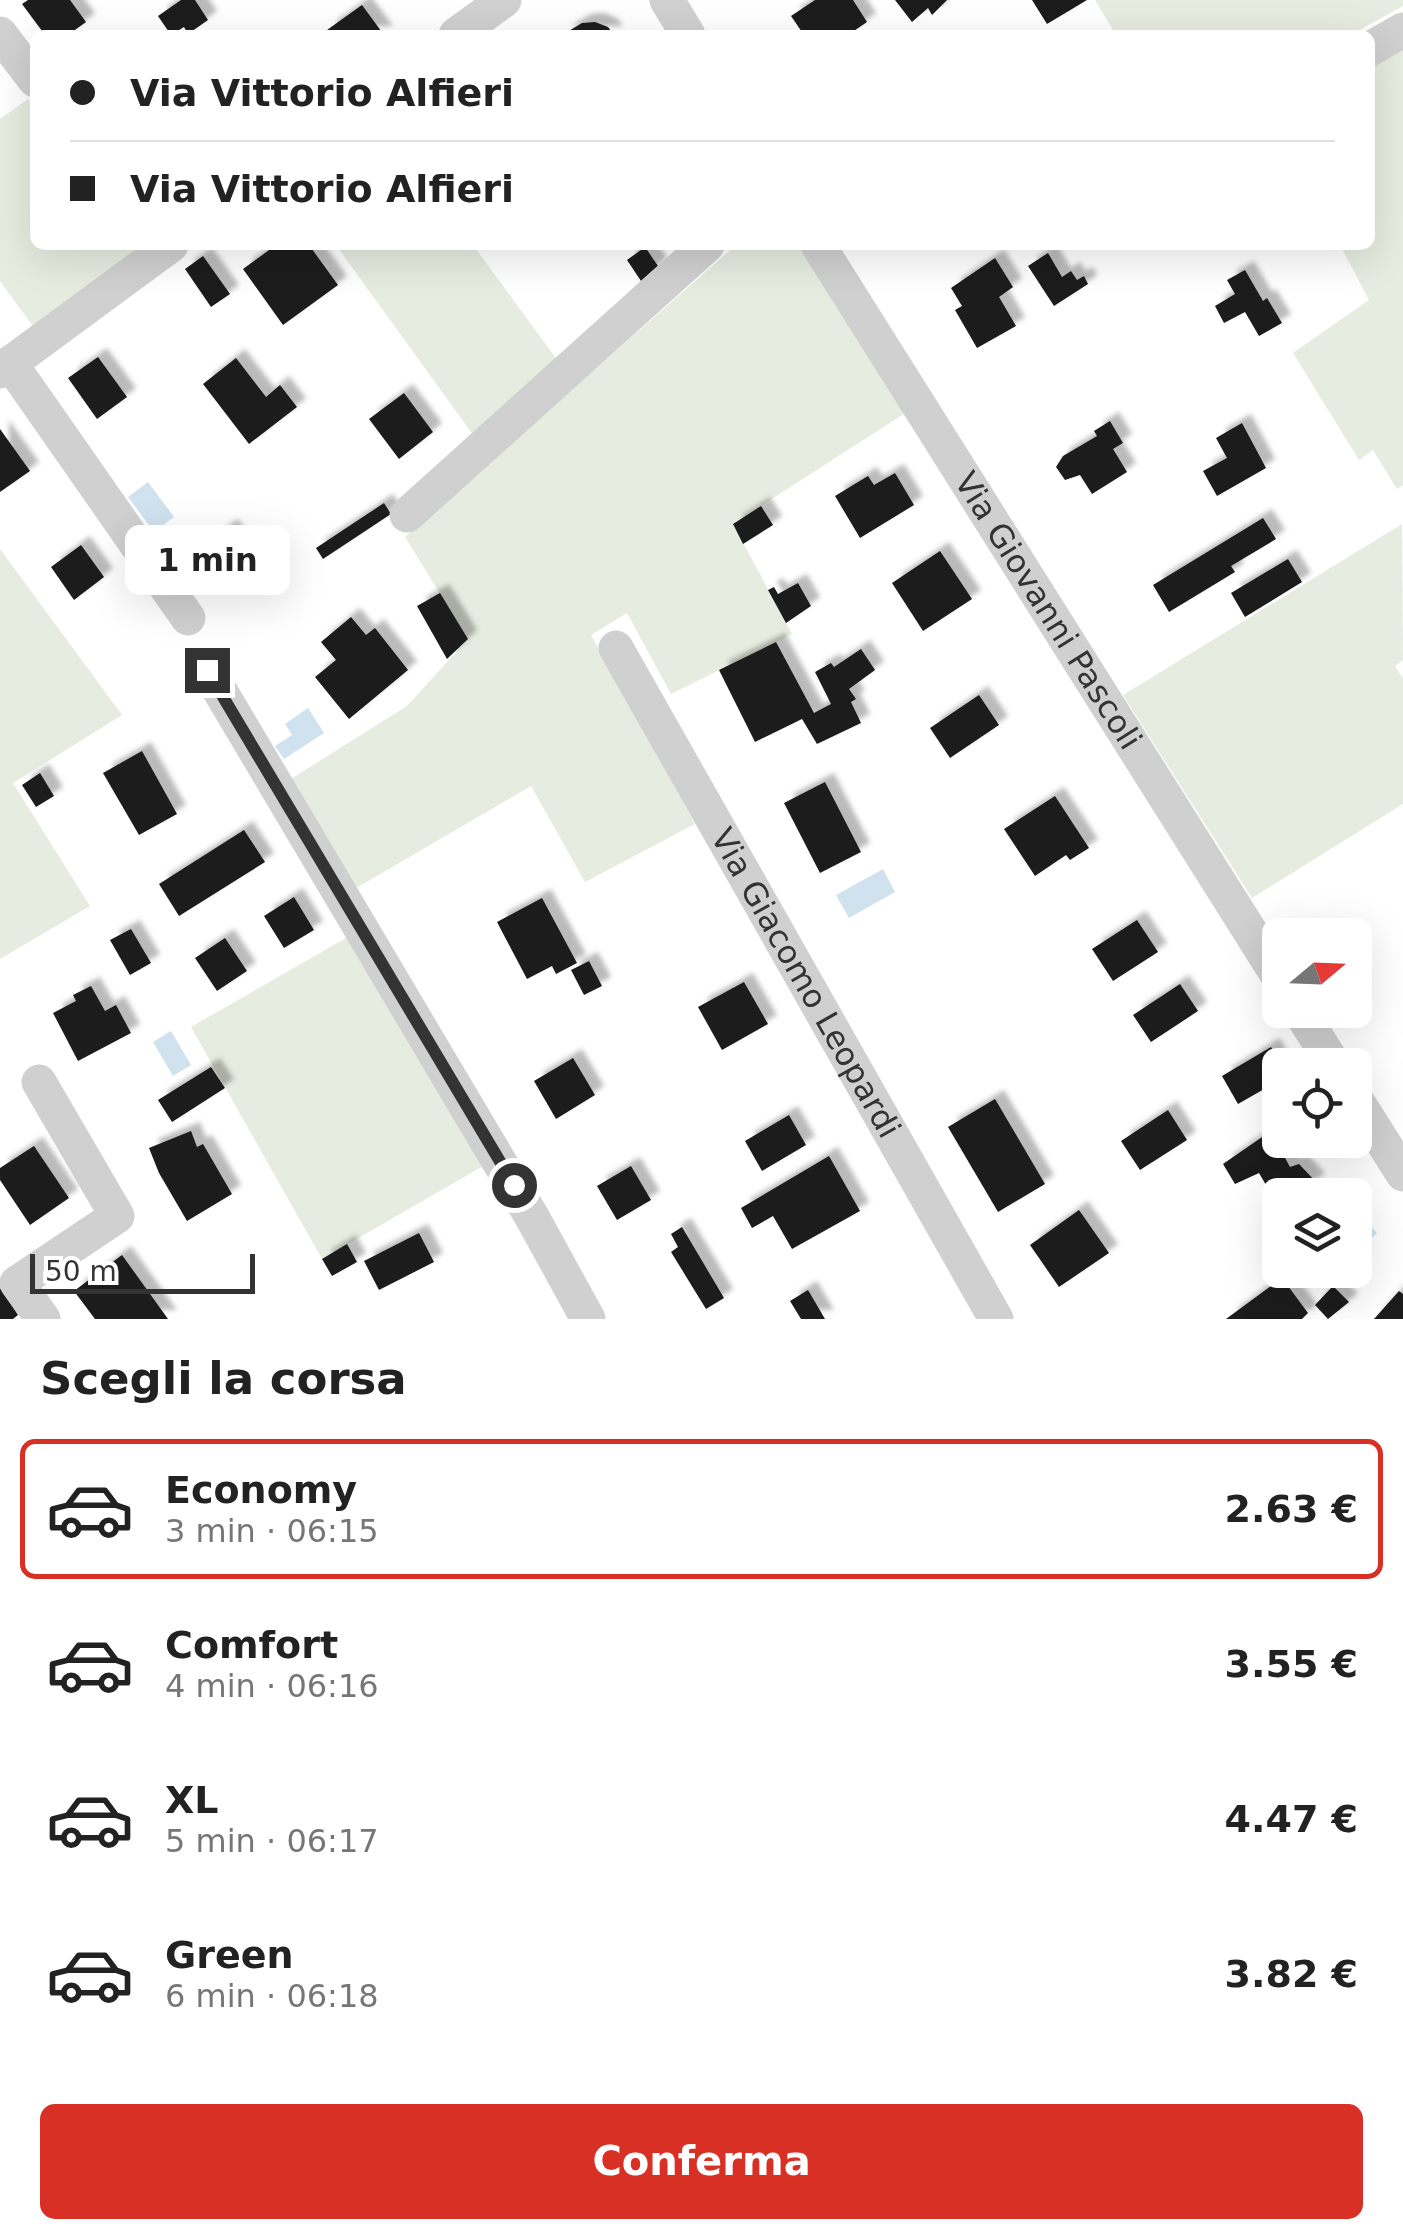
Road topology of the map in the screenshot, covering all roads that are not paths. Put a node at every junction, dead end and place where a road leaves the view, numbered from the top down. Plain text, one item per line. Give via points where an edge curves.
1 (504, 0) edge
2 (667, 0) edge
3 (463, 30) edge
4 (685, 30) edge
5 (1403, 30) edge
6 (0, 34) edge
7 (1375, 46) edge
8 (30, 73) edge
9 (161, 250) edge
10 (701, 250) edge
11 (821, 250) edge
12 (5, 367) edge
13 (407, 516) dead end
14 (188, 618) dead end
15 (616, 648) dead end
16 (207, 670) dead end
17 (1262, 950) edge
18 (38, 1082) dead end
19 (1372, 1125) edge
20 (1403, 1174) edge
21 (43, 1319) edge
22 (588, 1319) edge
23 (996, 1319) edge

1 - 3 street
2 - 4 street
5 - 7 street
6 - 8 street
9 - 12 street
10 - 13 street
11 - 17 street, Via Giovanni Pascoli
12 - 14 street
15 - 23 street, Via Giacomo Leopardi
16 - 22 street
18 - 21 street via 117,1216 18,1283
19 - 20 street

